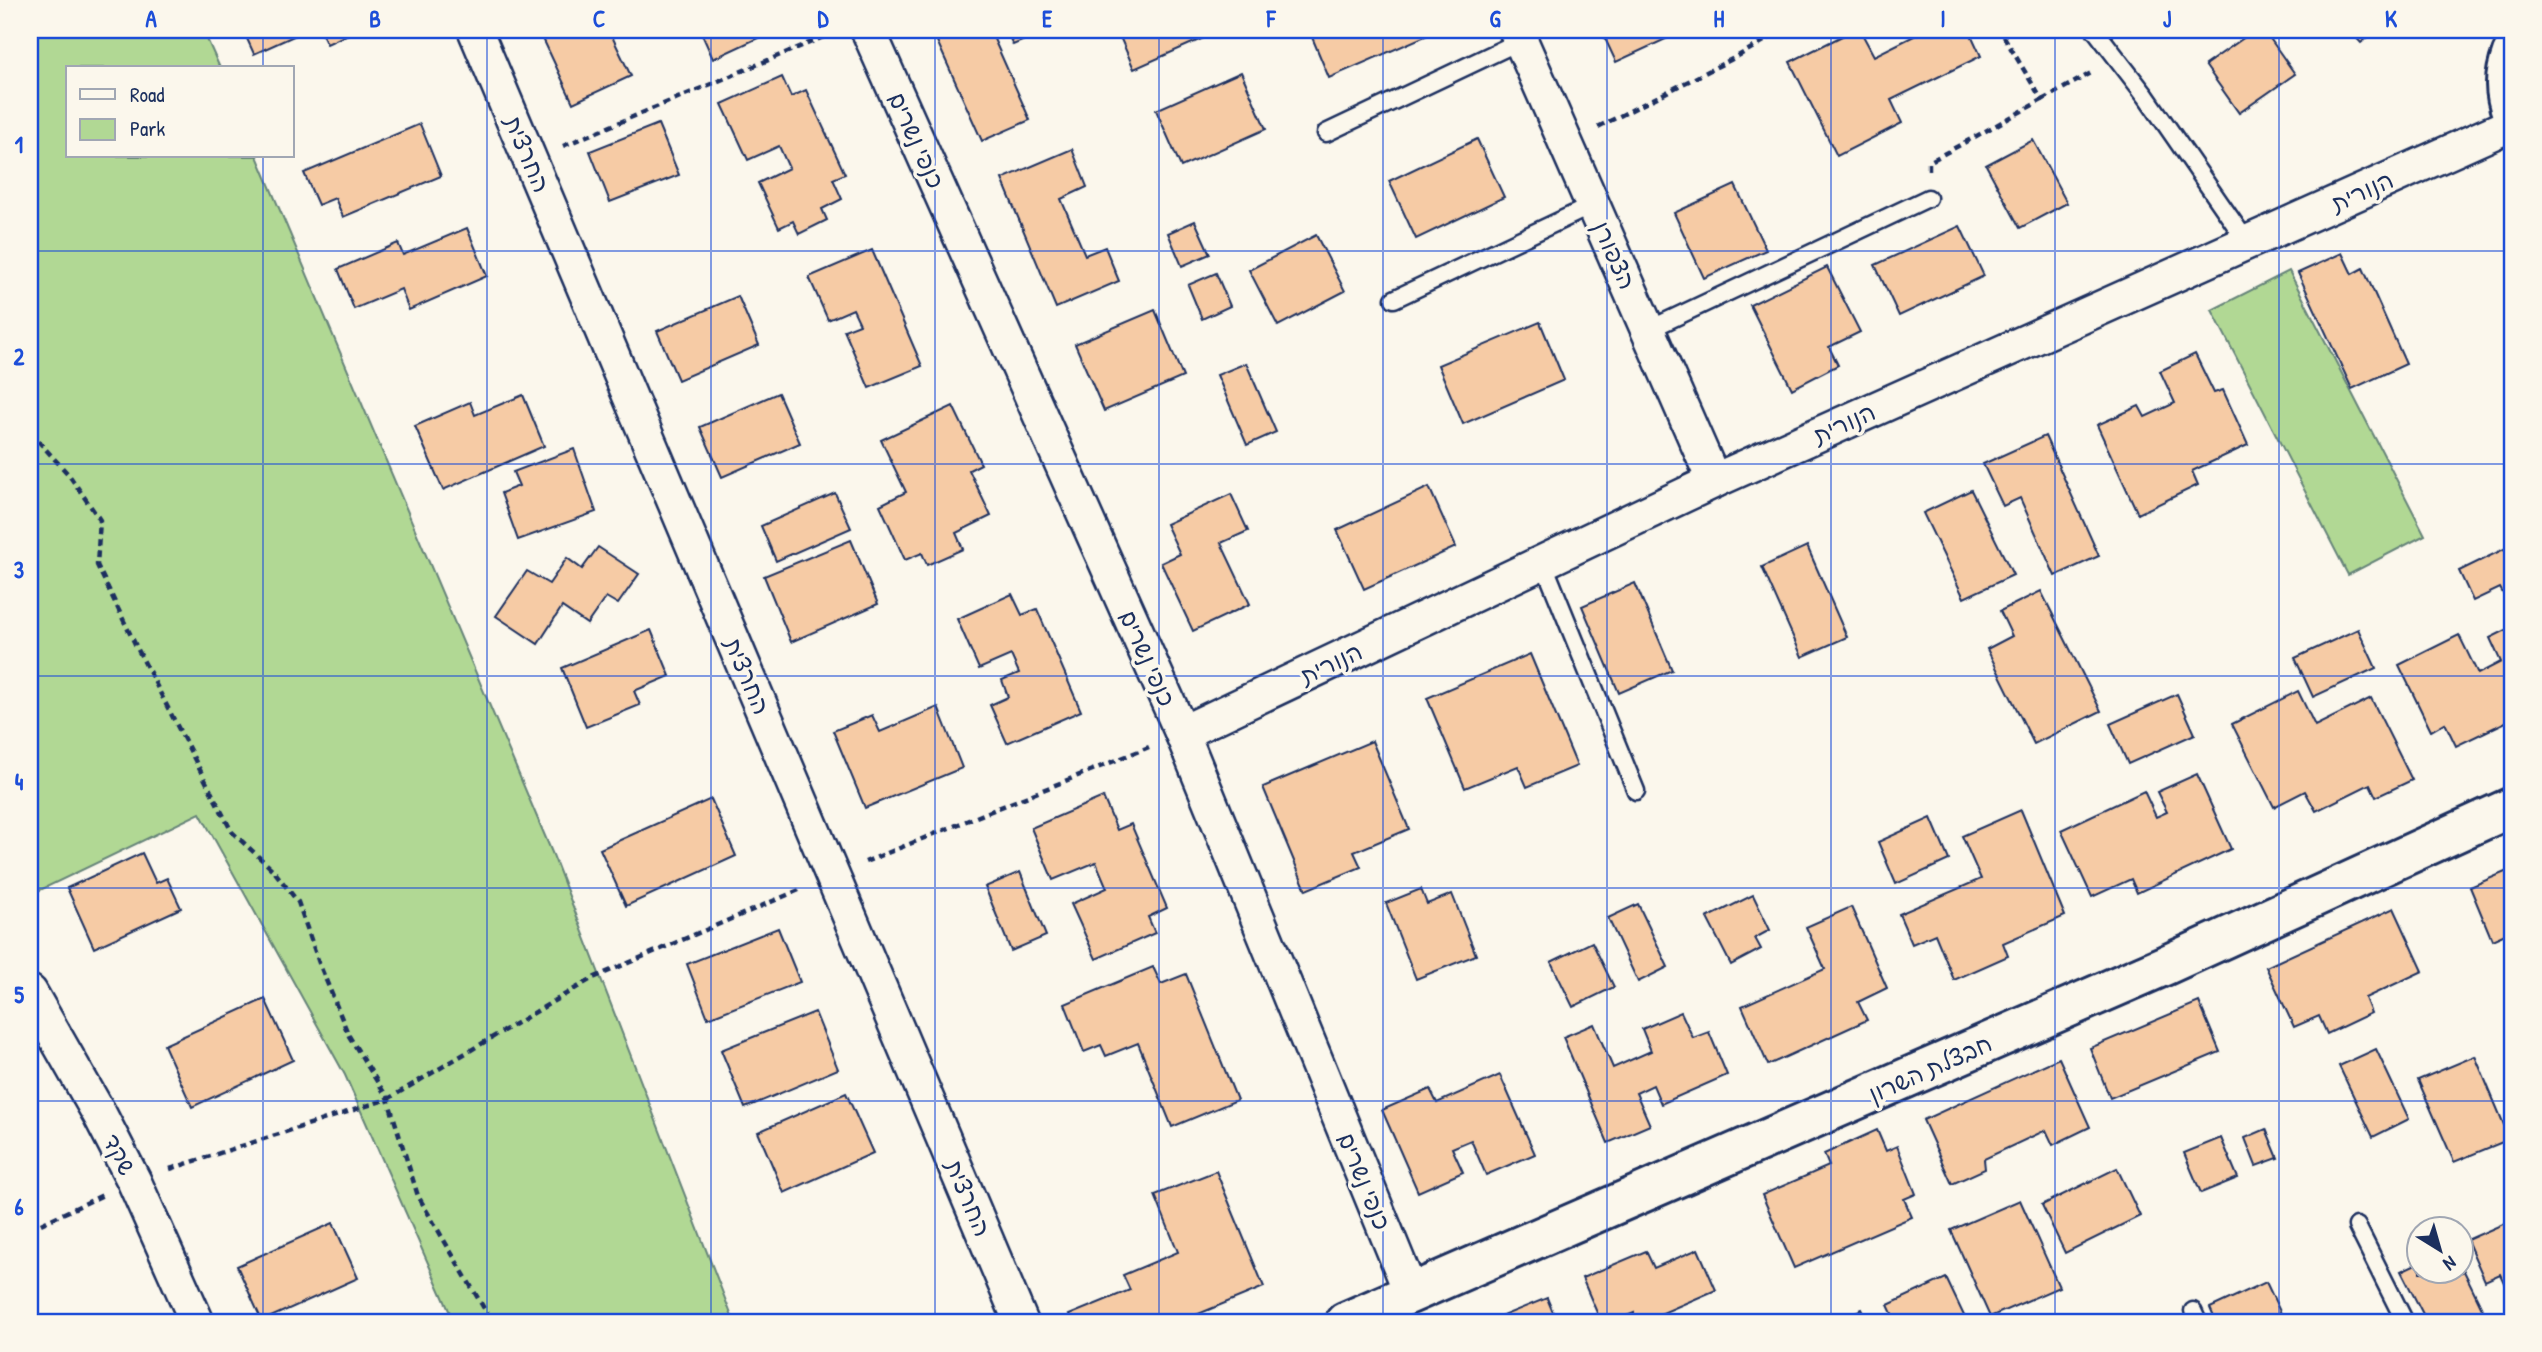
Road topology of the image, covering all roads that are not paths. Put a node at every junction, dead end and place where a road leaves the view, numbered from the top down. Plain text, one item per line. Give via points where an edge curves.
1 (475, 30) edge
2 (867, 30) edge
3 (2095, 30) edge
4 (2496, 30) edge
5 (1518, 35) edge
6 (2509, 64) edge
7 (2512, 114) edge
8 (2512, 124) edge
9 (1326, 133) dead end
10 (1928, 198) road end
11 (1593, 205) junction
12 (2247, 242) junction
13 (1394, 299) dead end
14 (1648, 330) junction
15 (1714, 481) junction
16 (1543, 562) junction
17 (1182, 733) junction
18 (1636, 790) dead end
19 (2512, 807) edge
20 (30, 992) edge
21 (2357, 1226) dead end
22 (1411, 1293) junction
23 (197, 1322) edge
24 (1021, 1322) edge
25 (1345, 1322) edge
26 (2405, 1322) edge

1 - 24 street, החרצית
2 - 17 street, כנפי נשרים
3 - 12 lane
4 - 6 street
5 - 9 lane
5 - 11 street, הצפורן
6 - 7 street via 2506,94
8 - 12 street, הנורית
10 - 14 lane
11 - 13 lane
11 - 14 street, הצפורן
12 - 15 street, הנורית
14 - 15 street, הצפורן
15 - 16 street, הנורית
16 - 17 street, הנורית
16 - 18 lane
17 - 22 street, כנפי נשרים
19 - 22 street, חבצלת השרון via 2166,965
20 - 23 street, שקד via 134,1181
21 - 26 lane
22 - 25 street, חבצלת השרון

